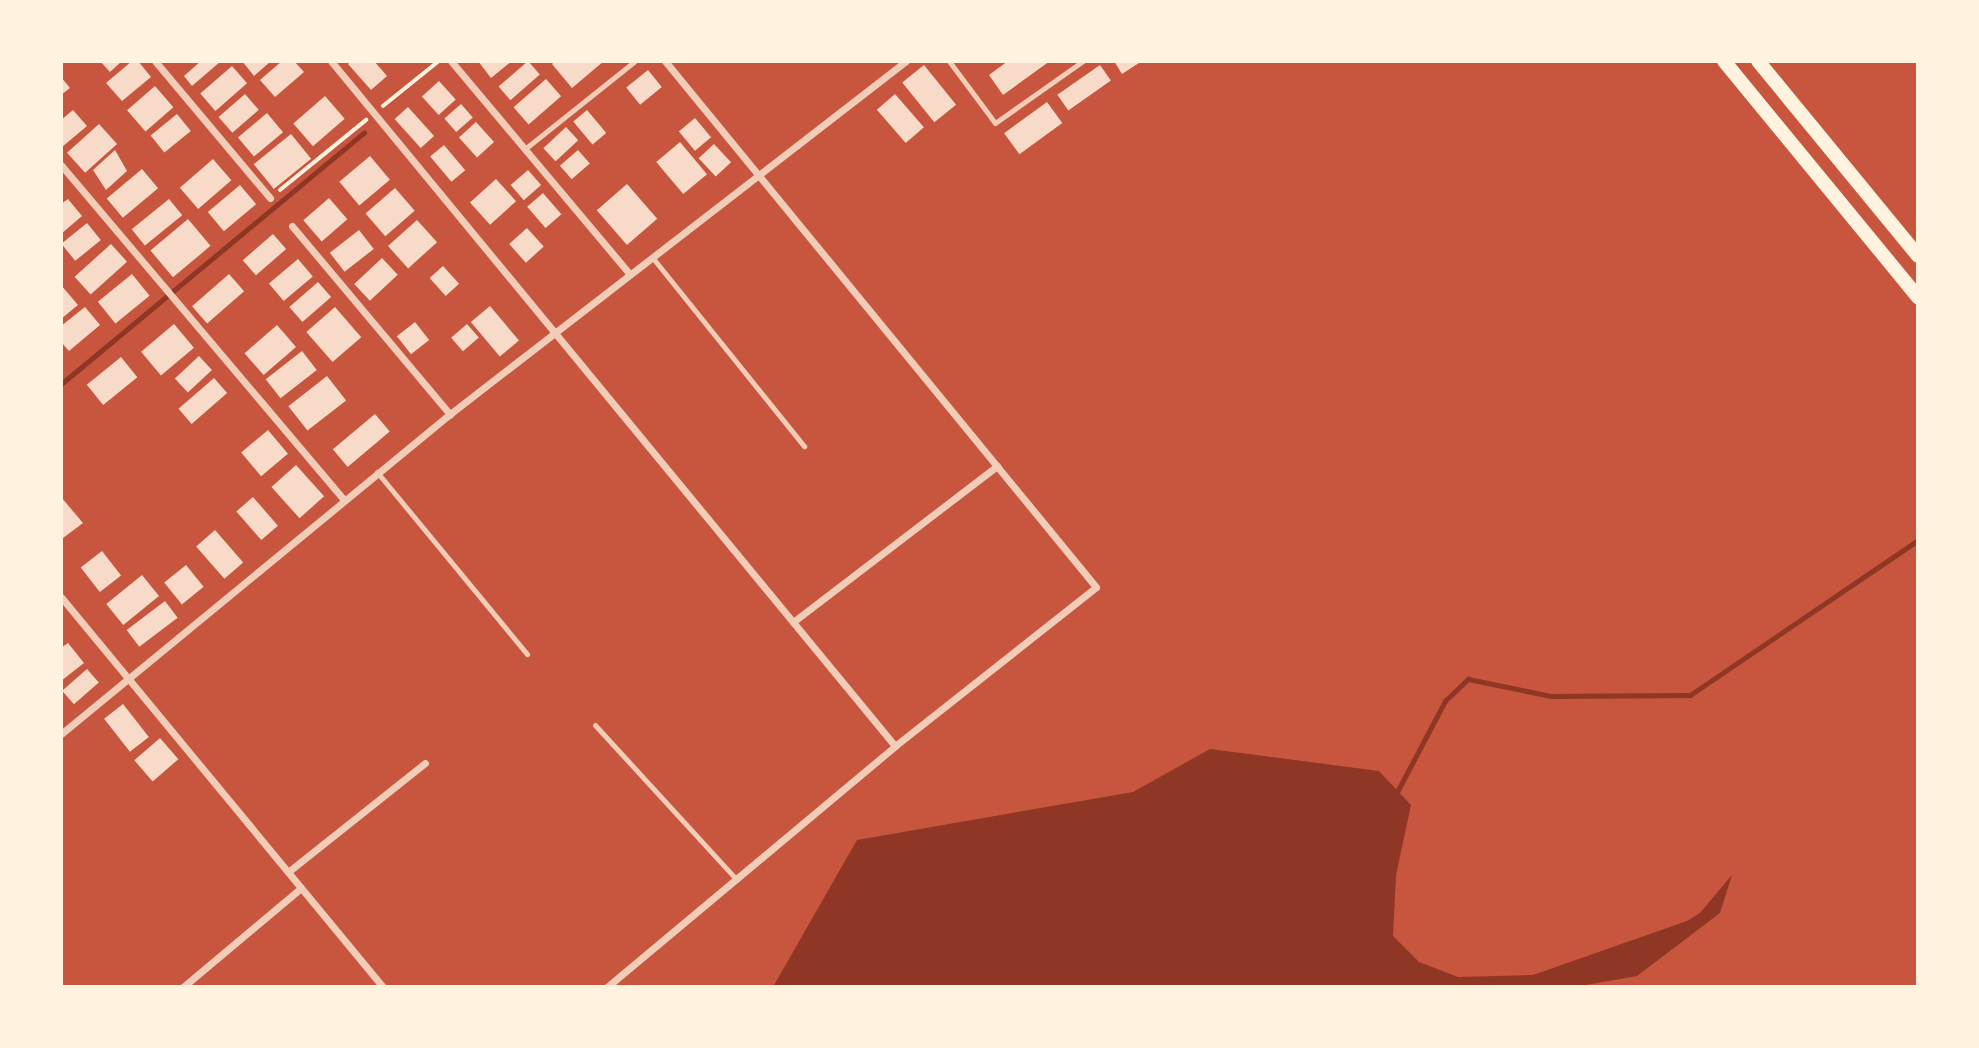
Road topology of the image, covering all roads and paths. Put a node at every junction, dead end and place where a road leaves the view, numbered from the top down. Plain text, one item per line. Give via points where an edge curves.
1 (155, 61) edge
2 (331, 61) edge
3 (439, 61) edge
4 (451, 61) edge
5 (635, 61) edge
6 (665, 61) edge
7 (906, 61) edge
8 (949, 61) edge
9 (1083, 61) edge
10 (1724, 61) edge
11 (1758, 61) edge
12 (375, 113) junction
13 (526, 148) junction
14 (61, 164) edge
15 (757, 174) junction
16 (270, 198) joint
17 (292, 226) dead end
18 (1918, 256) edge
19 (652, 257) junction
20 (629, 272) junction
21 (1918, 297) edge
22 (554, 331) junction
23 (450, 414) junction
24 (804, 446) dead end
25 (997, 466) junction
26 (377, 472) junction
27 (343, 499) junction
28 (61, 597) edge
29 (793, 622) junction
30 (527, 654) dead end
31 (128, 679) junction
32 (595, 725) dead end
33 (61, 734) edge
34 (895, 746) junction
35 (425, 763) dead end
36 (288, 872) junction
37 (738, 880) junction
38 (301, 888) junction
39 (183, 987) edge
40 (383, 987) edge
41 (607, 987) edge

1 - 16 street
2 - 12 street
3 - 12 path
4 - 13 street
5 - 13 lane
6 - 15 street
7 - 15 street
8 - 9 lane via 995,123
10 - 21 main road
11 - 18 main road
12 - 16 path
12 - 22 street
13 - 20 street
14 - 27 street
15 - 19 street
15 - 25 street
17 - 23 street
19 - 20 street
19 - 24 lane
20 - 22 street
22 - 23 street
22 - 29 street
23 - 26 street
25 - 29 street
25 - 34 street via 1096,587
26 - 27 street
26 - 30 lane
27 - 31 street
28 - 31 street
29 - 34 street
31 - 33 street
31 - 36 street
32 - 37 lane
34 - 37 street
35 - 36 street
36 - 38 street
37 - 41 street
38 - 39 street
38 - 40 street

